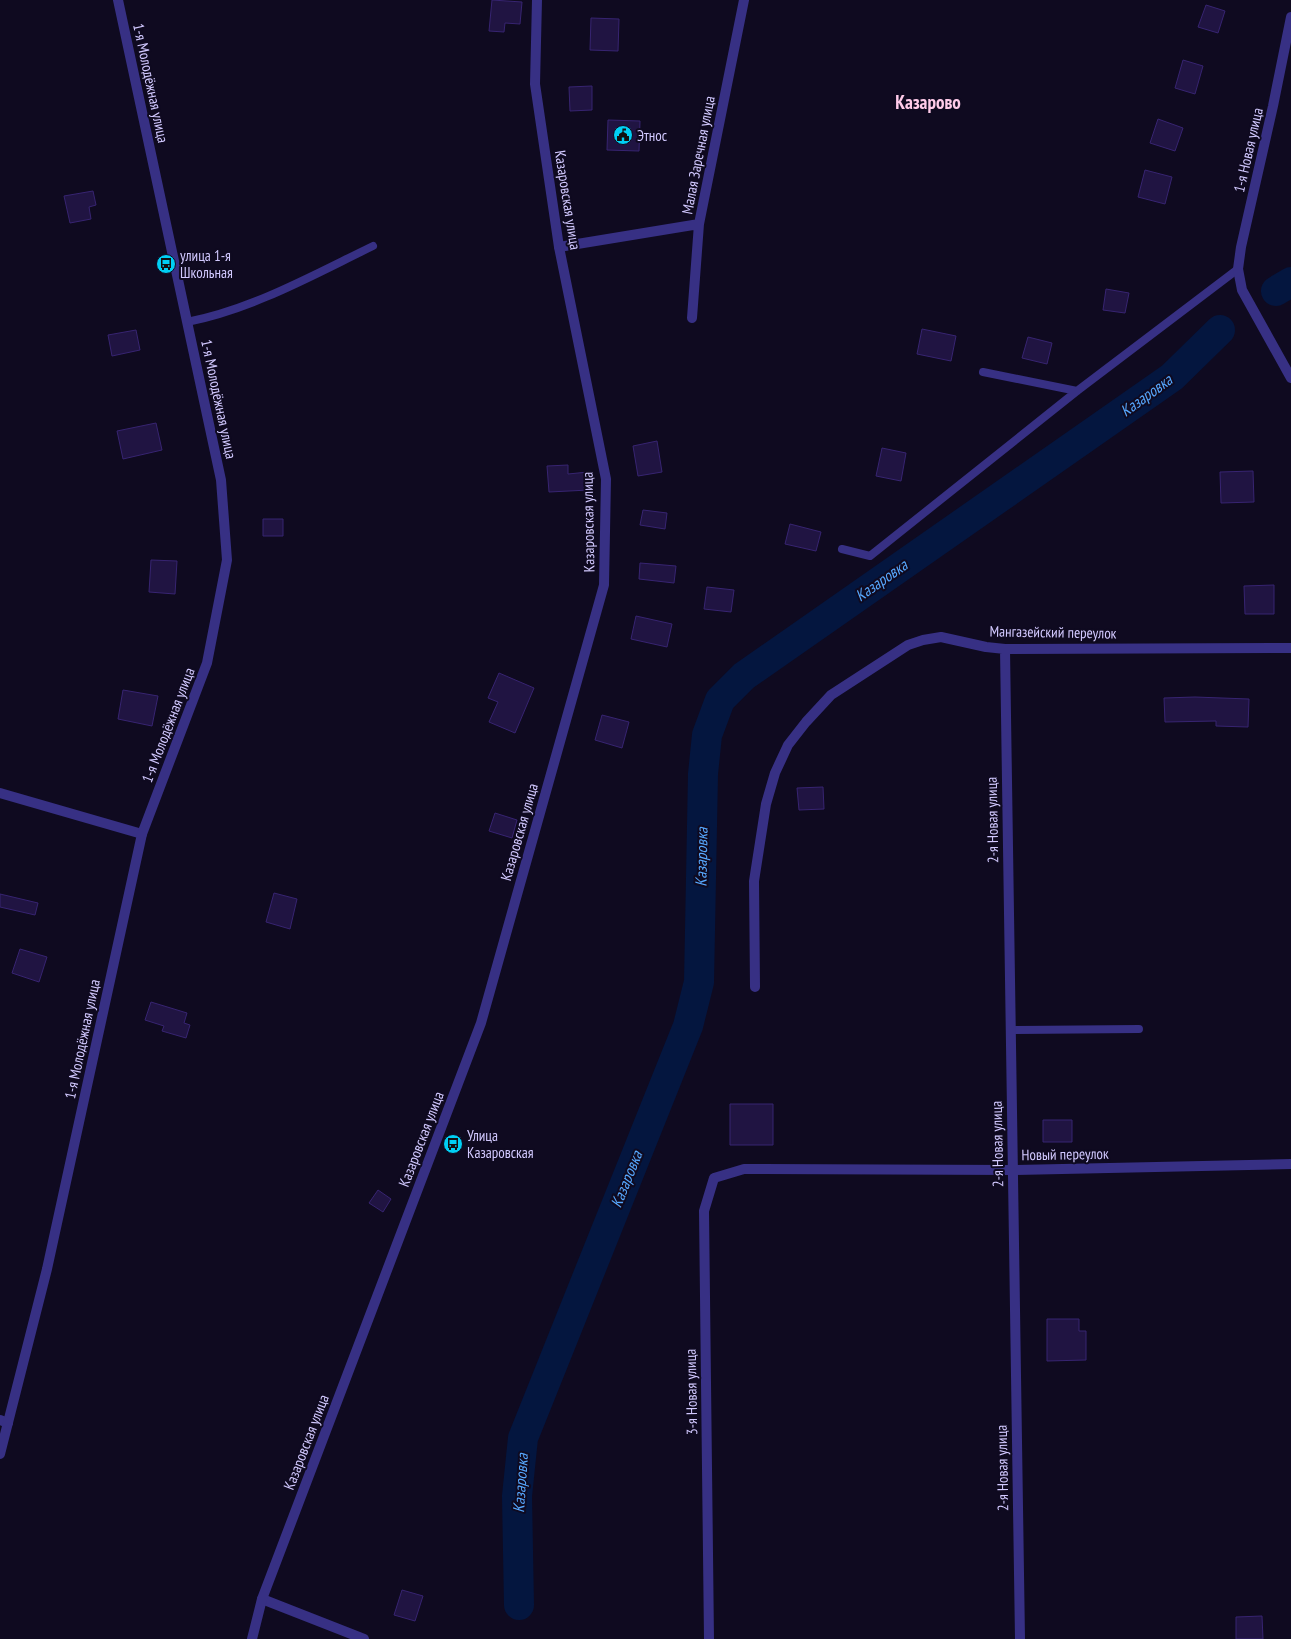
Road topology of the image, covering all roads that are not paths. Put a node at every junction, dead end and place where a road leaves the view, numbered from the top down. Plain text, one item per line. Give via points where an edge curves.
1 (118, 0) edge
2 (537, 0) edge
3 (744, 0) edge
4 (1291, 16) edge
5 (699, 224) junction
6 (373, 246) dead end
7 (559, 247) junction
8 (1238, 268) junction
9 (692, 318) dead end
10 (187, 322) junction
11 (984, 372) dead end
12 (1291, 378) edge
13 (1077, 391) junction
14 (842, 548) dead end
15 (1291, 648) edge
16 (1005, 649) junction
17 (0, 793) edge
18 (142, 834) junction
19 (755, 986) dead end
20 (1139, 1029) dead end
21 (1011, 1030) junction
22 (1291, 1164) edge
23 (744, 1169) joint
24 (1013, 1170) junction
25 (4, 1422) edge
26 (0, 1454) edge
27 (262, 1599) junction
28 (252, 1639) edge
29 (364, 1639) edge
30 (709, 1639) edge
31 (1020, 1639) edge

1 - 10 street, 1-я Молодёжная улица
2 - 7 street, Казаровская улица via 535,84
3 - 5 street, Малая Заречная улица
4 - 8 street, 1-я Новая улица
5 - 7 street
5 - 9 street, Малая Заречная улица
6 - 10 lane via 255,302 211,318
7 - 27 street, Казаровская улица via 606,480 604,585 481,1023
8 - 12 street, 1-я Новая улица via 1242,290
8 - 13 lane
10 - 18 street, 1-я Молодёжная улица via 221,480 227,560 207,663
11 - 13 lane
13 - 14 lane via 870,556
15 - 16 street, Мангазейский переулок
16 - 19 street, Мангазейский переулок via 941,637 908,645 831,695 788,745 775,773 766,804 754,881
16 - 21 street, 2-я Новая улица
17 - 18 street
18 - 25 street, 1-я Молодёжная улица via 47,1270
20 - 21 lane
21 - 24 street, 2-я Новая улица
22 - 24 street, Новый переулок
23 - 24 street, Новый переулок
23 - 30 street, 3-я Новая улица via 714,1178 704,1211
24 - 31 street, 2-я Новая улица
25 - 26 street, 1-я Молодёжная улица
27 - 28 street, Казаровская улица
27 - 29 street

